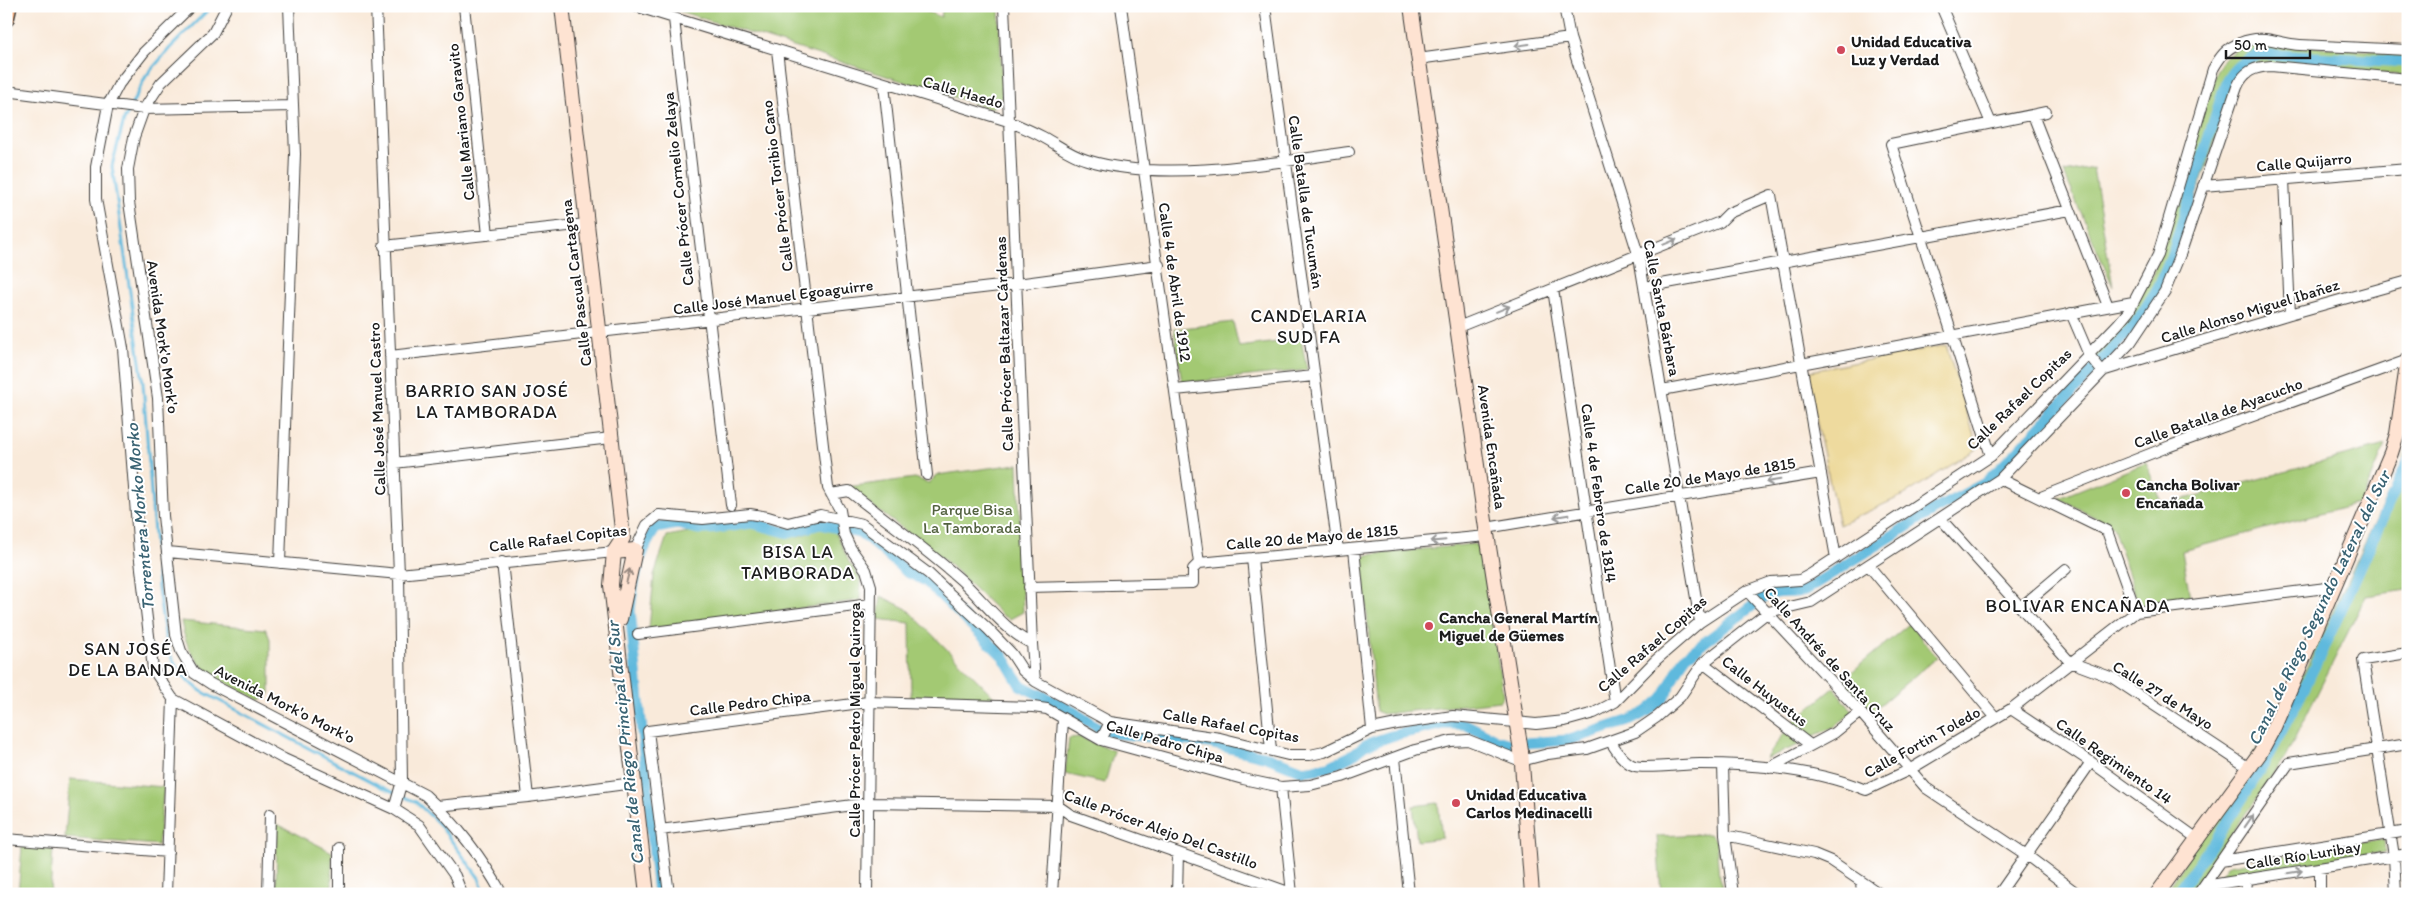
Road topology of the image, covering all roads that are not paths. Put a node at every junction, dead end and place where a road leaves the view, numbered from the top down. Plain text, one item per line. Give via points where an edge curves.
1 (9, 6) edge
2 (191, 6) edge
3 (227, 6) edge
4 (289, 6) edge
5 (376, 6) edge
6 (464, 6) edge
7 (562, 6) edge
8 (635, 6) edge
9 (1004, 6) edge
10 (1121, 6) edge
11 (1265, 6) edge
12 (1411, 6) edge
13 (1564, 6) edge
14 (1941, 6) edge
15 (6, 19) edge
16 (674, 19) junction
17 (1570, 38) junction
18 (777, 50) junction
19 (2408, 50) edge
20 (1418, 59) junction
21 (2408, 79) edge
22 (884, 85) junction
23 (6, 91) edge
24 (108, 105) junction
25 (292, 106) junction
26 (135, 108) junction
27 (2046, 112) dead end
28 (2033, 115) junction
29 (1008, 121) junction
30 (1991, 123) junction
31 (1349, 152) dead end
32 (1285, 161) junction
33 (2408, 169) edge
34 (1144, 171) junction
35 (2284, 179) junction
36 (2203, 186) junction
37 (2070, 210) junction
38 (586, 224) junction
39 (488, 235) junction
40 (1921, 236) junction
41 (384, 246) junction
42 (1638, 254) junction
43 (1783, 262) junction
44 (1159, 265) junction
45 (2408, 280) edge
46 (1017, 284) junction
47 (1645, 287) junction
48 (1553, 289) junction
49 (907, 296) junction
50 (2133, 302) junction
51 (2108, 306) junction
52 (806, 308) junction
53 (2071, 314) junction
54 (2290, 314) junction
55 (708, 320) junction
56 (1458, 327) junction
57 (599, 332) junction
58 (1954, 336) junction
59 (390, 356) junction
60 (2089, 356) junction
61 (2408, 359) edge
62 (1802, 364) junction
63 (2101, 371) junction
64 (1314, 376) junction
65 (1175, 390) junction
66 (1662, 390) junction
67 (611, 438) junction
68 (1990, 456) junction
69 (394, 463) junction
70 (1821, 473) junction
71 (927, 475) dead end
72 (2000, 479) junction
73 (831, 494) junction
74 (1680, 496) junction
75 (2041, 497) junction
76 (731, 505) dead end
77 (1587, 512) junction
78 (1940, 518) junction
79 (843, 525) junction
80 (1486, 532) junction
81 (1354, 549) junction
82 (635, 550) junction
83 (1338, 550) junction
84 (168, 552) junction
85 (614, 552) junction
86 (1252, 558) junction
87 (1836, 558) junction
88 (280, 562) junction
89 (502, 562) junction
90 (1199, 563) junction
91 (1869, 566) junction
92 (2066, 569) dead end
93 (399, 574) junction
94 (1029, 587) junction
95 (2334, 587) junction
96 (1750, 594) junction
97 (870, 604) junction
98 (2021, 607) junction
99 (1766, 610) junction
100 (2136, 612) junction
101 (1700, 622) junction
102 (638, 634) dead end
103 (617, 638) junction
104 (1032, 644) junction
105 (2408, 653) edge
106 (2070, 662) junction
107 (1703, 663) junction
108 (1035, 681) junction
109 (173, 700) junction
110 (868, 702) junction
111 (1615, 702) junction
112 (2011, 709) junction
113 (1860, 712) junction
114 (1996, 718) junction
115 (1063, 720) junction
116 (1110, 723) junction
117 (1517, 726) junction
118 (1372, 729) junction
119 (1102, 739) junction
120 (1611, 742) junction
121 (1809, 744) junction
122 (2408, 744) edge
123 (2378, 749) junction
124 (1271, 750) junction
125 (1521, 756) junction
126 (1395, 758) junction
127 (2091, 762) junction
128 (1723, 765) junction
129 (1769, 768) junction
130 (2249, 768) junction
131 (1909, 770) junction
132 (633, 783) junction
133 (401, 784) junction
134 (1281, 787) junction
135 (528, 797) junction
136 (869, 803) junction
137 (395, 804) junction
138 (437, 806) junction
139 (1058, 806) junction
140 (270, 814) dead end
141 (660, 830) junction
142 (2408, 832) edge
143 (2391, 834) junction
144 (1725, 835) junction
145 (6, 839) edge
146 (2198, 840) junction
147 (339, 848) dead end
148 (168, 852) junction
149 (1178, 853) junction
150 (2025, 854) junction
151 (2408, 854) edge
152 (2394, 856) junction
153 (2221, 861) junction
154 (2320, 868) junction
155 (2246, 880) junction
156 (1861, 881) junction
157 (2201, 890) edge
158 (1291, 893) edge
159 (166, 894) edge
160 (268, 894) edge
161 (340, 894) edge
162 (462, 894) edge
163 (502, 894) edge
164 (647, 894) edge
165 (668, 894) edge
166 (867, 894) edge
167 (1052, 894) edge
168 (1177, 894) edge
169 (1409, 894) edge
170 (1532, 894) edge
171 (1732, 894) edge
172 (1862, 894) edge
173 (1880, 894) edge
174 (1999, 894) edge
175 (2078, 894) edge
176 (2157, 894) edge
177 (2246, 894) edge
178 (2320, 894) edge
179 (2396, 894) edge

1 - 15 main road
2 - 24 street via 144,52 119,84
3 - 26 street, Avenida Mork'o Mork'o via 213,33
4 - 25 street
5 - 41 street, Calle José Manuel Castro
6 - 39 street, Calle Mariano Garavito
7 - 38 street, Calle Pascual Cartagena
8 - 16 street, Calle Haedo
9 - 29 street, Calle Prócer Baltazar Cárdenas
10 - 34 street, Calle 4 de Abril de 1912
11 - 32 street, Calle Batalla de Tucumán
12 - 20 street, Avenida Encañada
13 - 17 street, Calle Santa Bárbara
14 - 30 street
16 - 18 street, Calle Haedo
16 - 55 street, Calle Prócer Cornelio Zelaya
17 -> 20 street
17 - 42 street, Calle Santa Bárbara
18 - 22 street, Calle Haedo
18 - 52 street, Calle Prócer Toribio Cano
19 - 50 street, Calle Rafael Copitas via 2297,45 2258,39 2239,43 2222,54 2213,69 2158,255
20 - 56 street, Avenida Encañada
21 - 36 street via 2271,66 2249,71 2241,77 2237,87
22 - 29 street, Calle Haedo
22 - 49 street
23 - 24 street
24 - 26 street
24 - 109 street via 96,167 96,199 123,348 148,635 154,669
25 - 26 street
25 - 88 street via 295,154
26 - 84 street, Avenida Mork'o Mork'o via 128,169 129,202 158,398 163,516
27 - 28 street
28 - 30 street
28 - 37 street
29 - 34 street, Calle Haedo via 1087,160
29 - 46 street, Calle Prócer Baltazar Cárdenas
30 - 40 street via 1890,144
31 - 32 street, Calle Haedo
32 - 34 street, Calle Haedo
32 - 64 street, Calle Batalla de Tucumán
33 - 35 street, Calle Quijarro
34 - 44 street, Calle 4 de Abril de 1912
35 - 36 street, Calle Quijarro
35 - 54 street
36 - 63 street via 2165,291 2131,342
37 - 40 street
37 - 51 street
38 - 39 street
38 - 57 street, Calle Pascual Cartagena
39 - 41 street
40 - 43 street
40 - 58 street
41 - 59 street, Calle José Manuel Castro
42 -> 43 street via 1720,222 1729,213 1771,194
42 - 47 street, Calle Santa Bárbara
42 - 48 street
43 - 47 street
43 - 62 street
44 - 46 street, Calle José Manuel Egoaguirre
44 - 65 street, Calle 4 de Abril de 1912
45 - 54 street, Calle Alonso Miguel Ibañez
46 - 49 street, Calle José Manuel Egoaguirre
46 - 94 street, Calle Prócer Baltazar Cárdenas
47 - 66 street, Calle Santa Bárbara
56 -> 48 street
48 - 77 street, Calle 4 de Febrero de 1814
49 - 52 street, Calle José Manuel Egoaguirre
49 - 71 street
50 - 51 street
50 - 60 street, Calle Rafael Copitas
51 - 53 street
52 - 55 street, Calle José Manuel Egoaguirre
52 - 73 street, Calle Prócer Toribio Cano
53 - 58 street
53 - 60 street
54 - 63 street, Calle Alonso Miguel Ibañez
55 - 57 street, Calle José Manuel Egoaguirre
55 - 76 street, Calle Prócer Cornelio Zelaya
56 - 80 street, Avenida Encañada
57 - 59 street, Calle José Manuel Egoaguirre
57 - 67 street, Calle Pascual Cartagena
58 - 62 street
58 - 68 street
59 - 69 street, Calle José Manuel Castro
60 - 63 street
60 - 68 street, Calle Rafael Copitas
61 - 75 street, Calle Batalla de Ayacucho
61 - 95 street via 2393,447
62 - 66 street
62 - 70 street
63 - 72 street
64 - 65 street
64 - 83 street, Calle Batalla de Tucumán
65 - 90 street, Calle 4 de Abril de 1912
66 - 74 street, Calle Santa Bárbara
67 - 69 street
67 - 85 street, Calle Pascual Cartagena via 623,538
68 - 87 street, Calle Rafael Copitas
69 - 93 street, Calle José Manuel Castro
70 -> 74 street, Calle 20 de Mayo de 1815
70 - 87 street
72 - 75 street
72 - 78 street
73 - 79 street, Calle Prócer Toribio Cano
73 - 104 street via 849,492 922,545 1019,638
74 - 77 street, Calle 20 de Mayo de 1815
74 - 101 street, Calle Santa Bárbara
75 - 100 street via 2106,531
77 -> 80 street, Calle 20 de Mayo de 1815
77 - 111 street, Calle 4 de Febrero de 1814
78 - 91 street
78 - 98 street, Calle 27 de Mayo
79 - 82 street, Calle Rafael Copitas via 820,515 788,523 750,514 703,519 659,516 647,525
79 - 97 street, Calle Prócer Pedro Miguel Quiroga via 851,549 866,570 871,586
79 - 108 street, Calle Rafael Copitas via 862,524 929,574 988,629
80 -> 81 street, Calle 20 de Mayo de 1815
80 - 117 street, Avenida Encañada
81 - 83 street, Calle 20 de Mayo de 1815
81 - 118 street
82 - 85 street, Calle Rafael Copitas
103 -> 82 street
83 - 86 street, Calle 20 de Mayo de 1815
84 - 88 street, Calle Rafael Copitas
84 - 133 street, Avenida Mork'o Mork'o via 176,636 194,673
85 - 89 street, Calle Rafael Copitas
85 - 103 street, Calle Pascual Cartagena via 611,585
86 - 90 street, Calle 20 de Mayo de 1815
86 - 124 street
87 - 96 street, Calle Rafael Copitas via 1800,580 1771,582
88 - 93 street, Calle Rafael Copitas
89 - 93 street, Calle Rafael Copitas
89 - 135 street
90 - 94 street via 1193,569 1194,583
91 - 99 street via 1811,602
91 - 114 street
92 - 98 street
93 - 133 street, Calle José Manuel Castro
94 - 104 street, Calle Prócer Baltazar Cárdenas
95 - 100 street
95 - 130 street via 2274,727
96 - 99 street, Calle Andrés de Santa Cruz
96 - 101 street, Calle Rafael Copitas
97 - 102 street
97 - 110 street, Calle Prócer Pedro Miguel Quiroga
98 - 106 street, Calle 27 de Mayo
99 - 107 street
99 - 113 street, Calle Andrés de Santa Cruz
100 - 106 street, Calle Fortin Toledo
101 - 111 street, Calle Rafael Copitas
103 - 132 street
104 - 108 street, Calle Prócer Baltazar Cárdenas
105 - 123 street via 2363,660
106 - 112 street, Calle Fortin Toledo
106 - 130 street, Calle 27 de Mayo via 2114,678
107 - 120 street via 1680,697 1657,717 1635,732
107 - 121 street, Calle Huyustus
108 - 116 street, Calle Rafael Copitas
109 - 137 street via 284,759
109 - 148 street
110 - 115 street, Calle Pedro Chipa via 1032,707 1047,709
110 - 136 street, Calle Prócer Pedro Miguel Quiroga
110 - 141 street, Calle Pedro Chipa via 648,731
111 - 117 street, Calle Rafael Copitas via 1594,713 1565,721
112 - 114 street, Calle Fortin Toledo
112 - 127 street, Calle Regimiento 14
113 - 121 street via 1834,733
113 - 131 street, Calle Andrés de Santa Cruz
114 - 131 street, Calle Fortin Toledo
115 - 119 street, Calle Pedro Chipa
115 - 139 street
116 - 119 street
116 - 124 street, Calle Rafael Copitas via 1220,738
117 - 118 street, Calle Rafael Copitas via 1453,716
117 - 125 street, Avenida Encañada
118 - 124 street, Calle Rafael Copitas via 1310,756
119 - 134 street, Calle Pedro Chipa
120 - 125 street via 1587,749
120 - 128 street, Calle Fortin Toledo via 1619,755 1634,766
121 - 129 street
122 - 123 street
123 - 143 street
153 -> 123 street via 2289,763
125 - 126 street, Calle Pedro Chipa via 1468,740 1442,743
125 - 170 street, Avenida Encañada
126 - 134 street, Calle Pedro Chipa via 1342,778
126 - 169 street
127 - 146 street, Calle Regimiento 14
127 - 150 street
128 - 129 street, Calle Fortin Toledo
128 - 144 street
129 - 131 street, Calle Fortin Toledo via 1833,778 1866,790
130 - 146 street
131 - 150 street, Calle Andrés de Santa Cruz via 1926,788
132 - 135 street
132 - 164 street
133 - 137 street, Calle José Manuel Castro
133 - 138 street, Avenida Mork'o Mork'o via 426,795
134 - 158 street
135 - 138 street
136 - 139 street, Calle Prócer Alejo Del Castillo
136 - 141 street, Calle Prócer Alejo Del Castillo
136 - 166 street, Calle Prócer Pedro Miguel Quiroga
137 - 162 street via 419,824 454,876
138 - 163 street, Avenida Mork'o Mork'o via 493,877
139 - 149 street, Calle Prócer Alejo Del Castillo via 1070,815
139 - 167 street
140 - 160 street
141 - 165 street
142 - 143 street, Calle Río Luribay
143 - 152 street
143 - 153 street, Calle Río Luribay
144 - 156 street via 1814,854
144 - 171 street
145 - 148 street
146 - 176 street
147 - 161 street
148 - 159 street
149 - 158 street, Calle Prócer Alejo Del Castillo
149 - 168 street
150 - 174 street
150 - 175 street, Calle Andrés de Santa Cruz
151 - 152 street, Calle Río Luribay
152 - 154 street, Calle Río Luribay
152 - 179 street
153 - 157 street
155 -> 154 street, Calle Río Luribay
154 - 178 street
155 - 157 street, Calle Río Luribay
155 - 177 street
156 - 172 street
156 - 173 street

